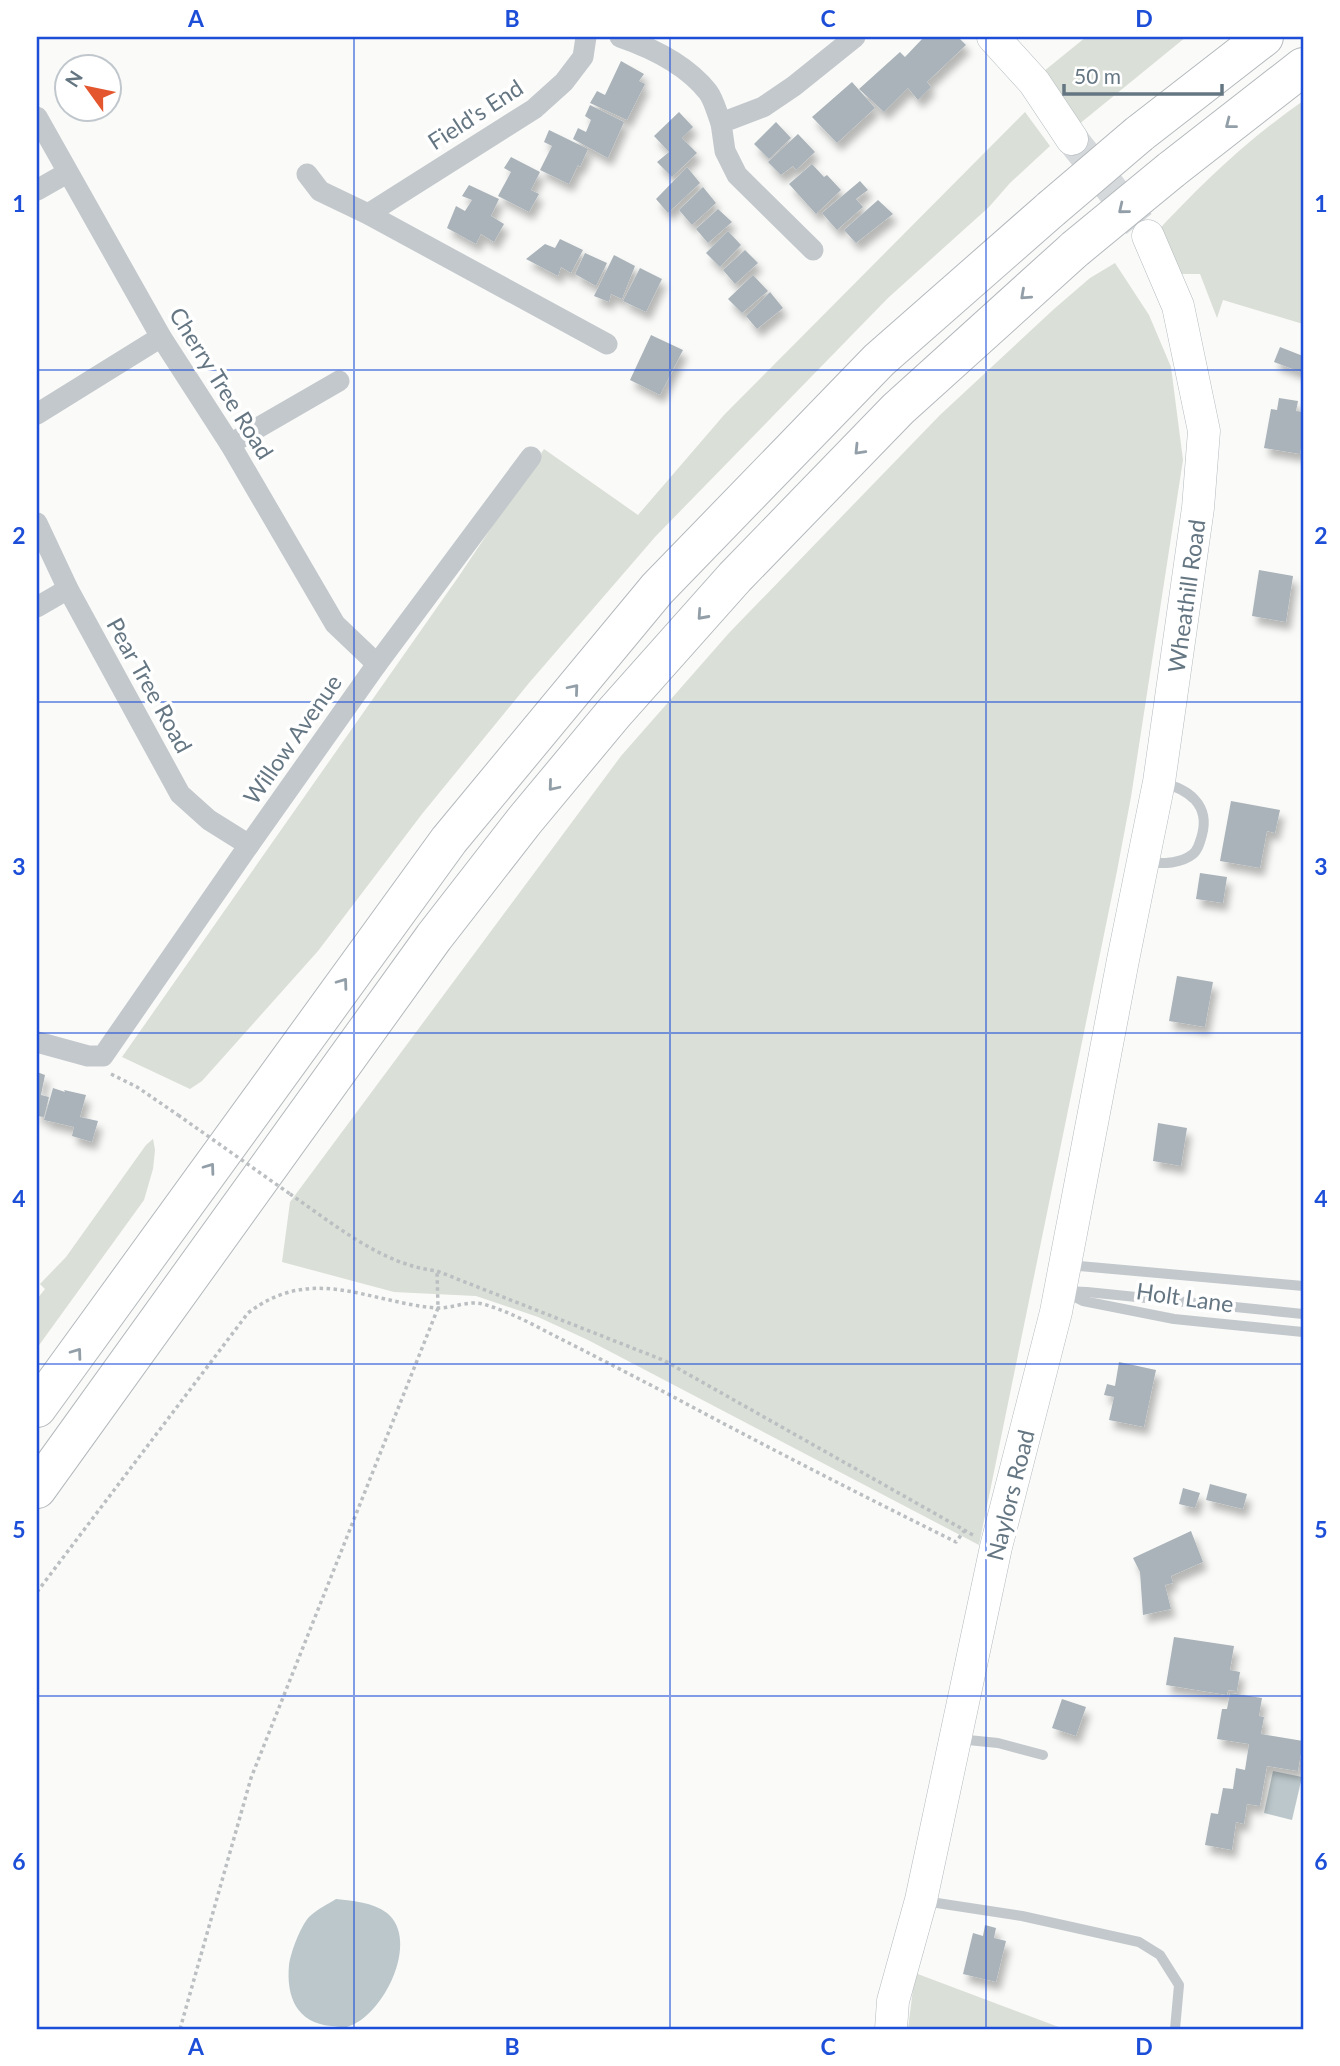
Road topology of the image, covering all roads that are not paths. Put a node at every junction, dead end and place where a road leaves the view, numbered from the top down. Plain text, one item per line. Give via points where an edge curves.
1 (586, 37) edge
2 (620, 37) edge
3 (855, 37) edge
4 (993, 37) edge
5 (1264, 37) edge
6 (1303, 67) edge
7 (37, 117) edge
8 (721, 123) junction
9 (1072, 139) tunnel mouth
10 (67, 173) junction
11 (307, 174) dead end
12 (37, 190) edge
13 (368, 214) junction
14 (1148, 236) tunnel mouth
15 (813, 250) dead end
16 (162, 337) junction
17 (607, 344) dead end
18 (339, 381) dead end
19 (37, 414) edge
20 (230, 444) junction
21 (531, 457) dead end
22 (37, 523) edge
23 (68, 589) junction
24 (37, 607) edge
25 (377, 664) junction
26 (1159, 782) junction
27 (249, 845) junction
28 (1142, 863) junction
29 (1123, 960) joint
30 (37, 1042) edge
31 (1063, 1283) junction
32 (1303, 1286) edge
33 (1303, 1314) edge
34 (1303, 1332) edge
35 (37, 1408) edge
36 (37, 1489) edge
37 (955, 1738) junction
38 (1043, 1755) dead end
39 (921, 1900) junction
40 (891, 2029) edge
41 (1174, 2029) edge

1 - 13 street, Field's End via 583,57 534,109
2 - 8 street via 651,48 680,67 708,93
3 - 8 street via 763,107
4 - 9 street via 1034,82
35 -> 5 highway, bridge via 449,840 657,589 879,360 1139,134
6 -> 36 highway, bridge via 1075,249 898,409 735,577 614,713 434,937
7 - 10 street, Cherry Tree Road
8 - 15 street via 725,150 737,175
10 - 12 street
10 - 16 street, Cherry Tree Road
11 - 13 street via 320,191
13 - 17 street
14 - 26 street, Wheathill Road via 1178,306 1204,431 1198,508
16 - 19 street
16 - 20 street, Cherry Tree Road
18 - 20 street
20 - 25 street, Cherry Tree Road via 335,624
21 - 25 street, Willow Avenue
22 - 23 street, Pear Tree Road
23 - 24 street
23 - 27 street, Pear Tree Road via 180,794 209,820
25 - 27 street, Willow Avenue
26 - 28 street, Wheathill Road
26 - 28 lane via 1178,786 1198,801 1204,828 1196,853 1186,859
27 - 30 street, Willow Avenue via 107,1066
28 - 29 street, Wheathill Road
29 - 31 street, Naylors Road
31 - 32 lane
31 - 33 lane, Holt Lane
31 - 34 lane, Holt Lane via 1083,1301 1161,1317
31 - 37 street, Naylors Road via 996,1546
37 - 38 lane
37 - 39 street, Naylors Road
39 - 40 street, Naylors Road via 893,2001
39 - 41 lane via 1139,1942 1160,1955 1179,1985

